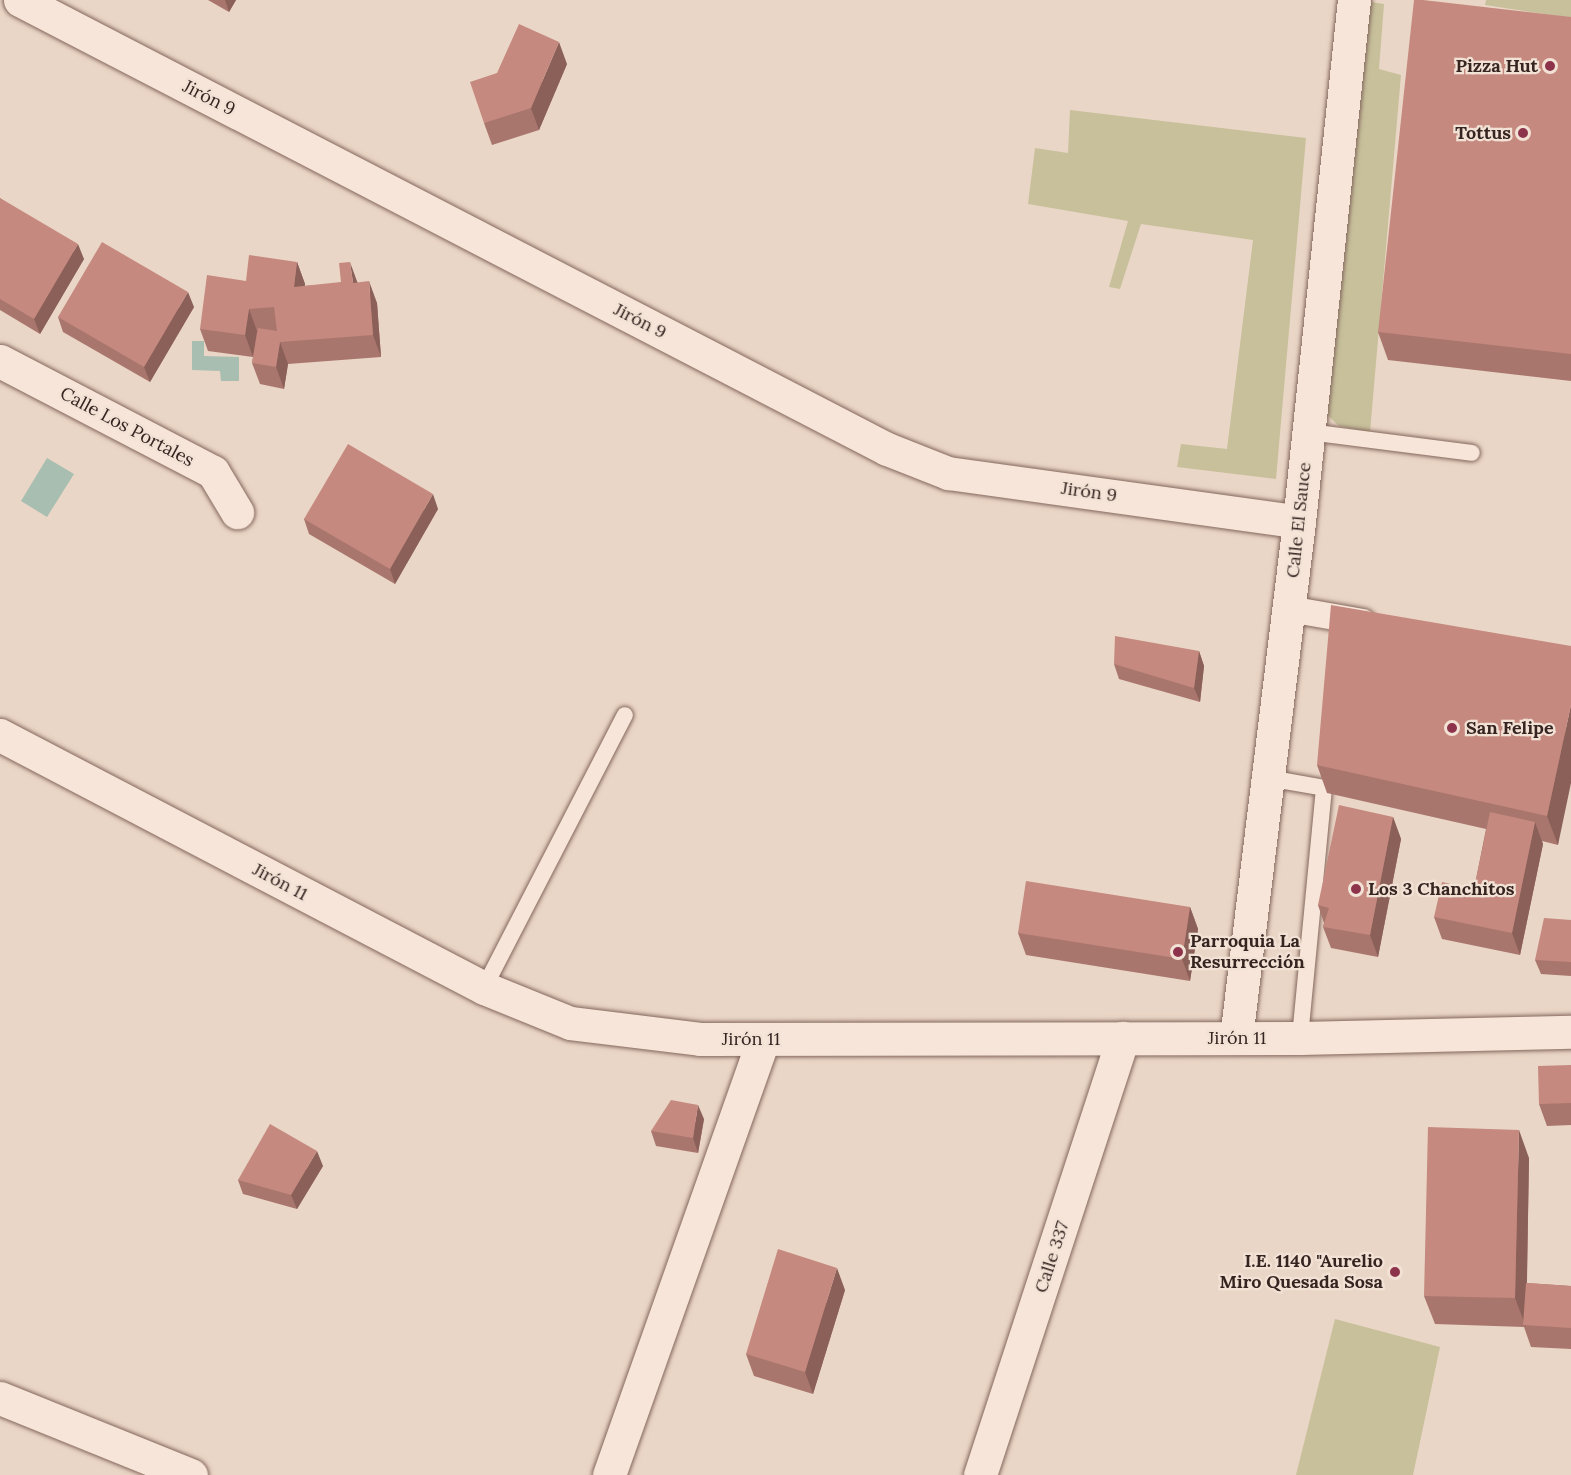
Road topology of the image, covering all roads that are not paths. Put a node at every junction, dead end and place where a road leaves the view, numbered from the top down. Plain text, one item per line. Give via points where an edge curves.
1 (20, 0) edge
2 (1354, 0) edge
3 (0, 361) edge
4 (1309, 432) junction
5 (1472, 453) dead end
6 (237, 512) dead end
7 (1299, 522) junction
8 (1289, 609) junction
9 (1383, 626) edge
10 (625, 716) dead end
11 (0, 735) edge
12 (1268, 778) junction
13 (484, 988) junction
14 (1571, 1032) edge
15 (1123, 1038) junction
16 (1236, 1038) junction
17 (1300, 1038) junction
18 (763, 1039) junction
19 (0, 1398) edge
20 (190, 1475) edge
21 (609, 1475) edge
22 (980, 1475) edge

1 - 7 street, Jirón 9 via 887,449 948,473
2 - 4 street, Calle El Sauce
3 - 6 street, Calle Los Portales via 213,472
4 - 5 lane
4 - 7 street, Calle El Sauce
7 - 8 street, Calle El Sauce
8 - 9 street
8 - 12 street, Calle El Sauce
10 - 13 lane
11 - 13 street, Jirón 11
12 - 16 street, Calle El Sauce
12 - 17 lane via 1324,788
13 - 18 street, Jirón 11 via 570,1023 700,1039
14 - 17 street, Jirón 11
15 - 16 street, Jirón 11
15 - 18 street, Jirón 11
15 - 22 street, Calle 337
16 - 17 street, Jirón 11
18 - 21 street
19 - 20 street

